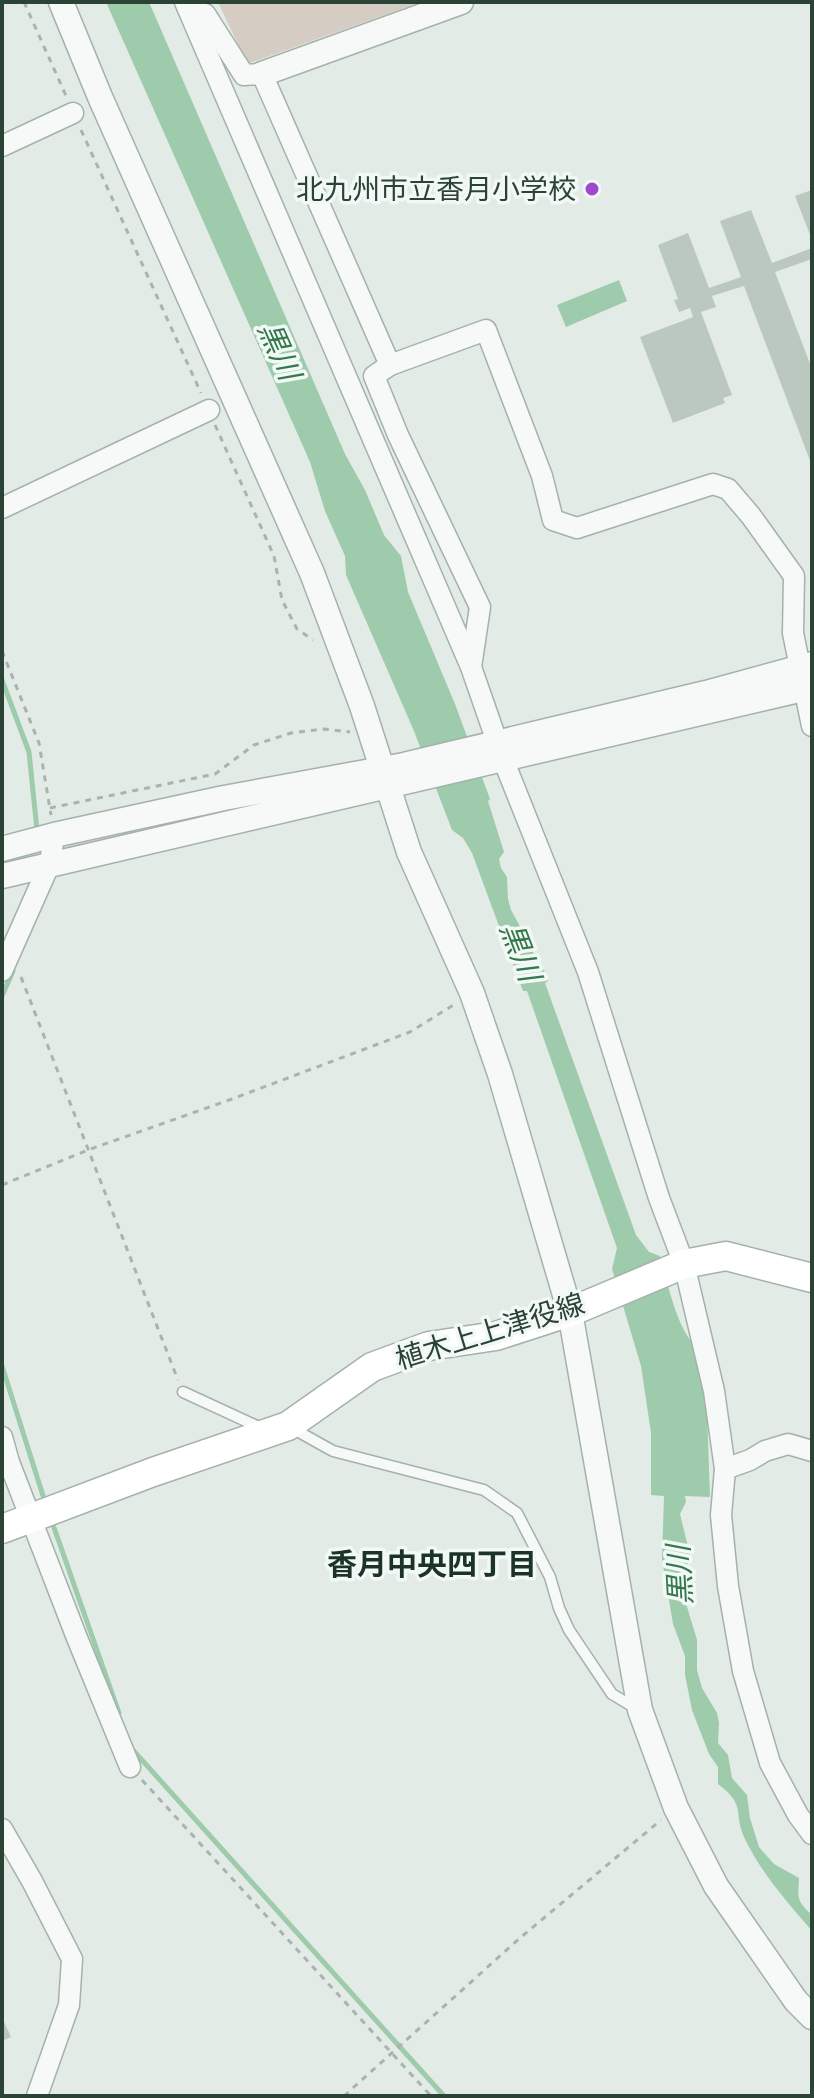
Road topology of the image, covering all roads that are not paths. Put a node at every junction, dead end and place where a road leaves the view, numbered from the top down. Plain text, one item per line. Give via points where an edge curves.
1 (61, 2) edge
2 (461, 2) edge
3 (186, 6) edge
4 (262, 74) junction
5 (73, 113) road end
6 (2, 146) edge
7 (390, 365) junction
8 (209, 410) road end
9 (2, 508) edge
10 (803, 572) edge
11 (471, 667) junction
12 (807, 677) edge
13 (812, 726) edge
14 (500, 750) junction
15 (395, 775) junction
16 (54, 835) junction
17 (2, 849) edge
18 (50, 863) junction
19 (2, 876) edge
20 (2, 971) edge
21 (678, 1267) junction
22 (812, 1278) edge
23 (581, 1306) junction
24 (183, 1392) road end
25 (279, 1429) junction
26 (2, 1437) edge
27 (812, 1451) edge
28 (725, 1469) junction
29 (31, 1517) junction
30 (2, 1529) edge
31 (640, 1710) junction
32 (130, 1767) road end
33 (2, 1829) edge
34 (812, 1834) edge
35 (812, 2017) edge
36 (37, 2096) edge

1 - 15 street via 312,573 371,735
2 - 4 street
3 - 4 street via 205,14 244,75
3 - 11 street
4 - 7 street
5 - 6 street
7 - 10 street via 486,330 542,476 553,520 577,528 713,484 728,489
7 - 11 street via 374,376 480,607
8 - 9 street
10 - 12 street via 793,633
11 - 14 street
12 - 13 street
12 - 14 street
14 - 15 street
14 - 21 street via 588,972
15 - 16 street via 224,798
15 - 18 street
15 - 23 street via 409,852 472,993
16 - 17 street
16 - 18 street
18 - 19 street
18 - 20 street
21 - 22 main road, 植木上上津役線 via 726,1256
21 - 23 main road, 植木上上津役線
21 - 28 street via 714,1391
23 - 25 main road, 植木上上津役線 via 496,1336 429,1346 372,1367
23 - 31 street
24 - 25 lane
25 - 29 main road, 植木上上津役線
25 - 31 lane via 333,1451 484,1490 517,1513 550,1577 569,1630 612,1694
26 - 29 street
27 - 28 street via 788,1444
28 - 34 street via 721,1515 743,1671 770,1763
29 - 30 main road, 植木上上津役線
29 - 32 street
31 - 35 street via 676,1808 716,1886
33 - 36 street via 72,1959 69,2005

